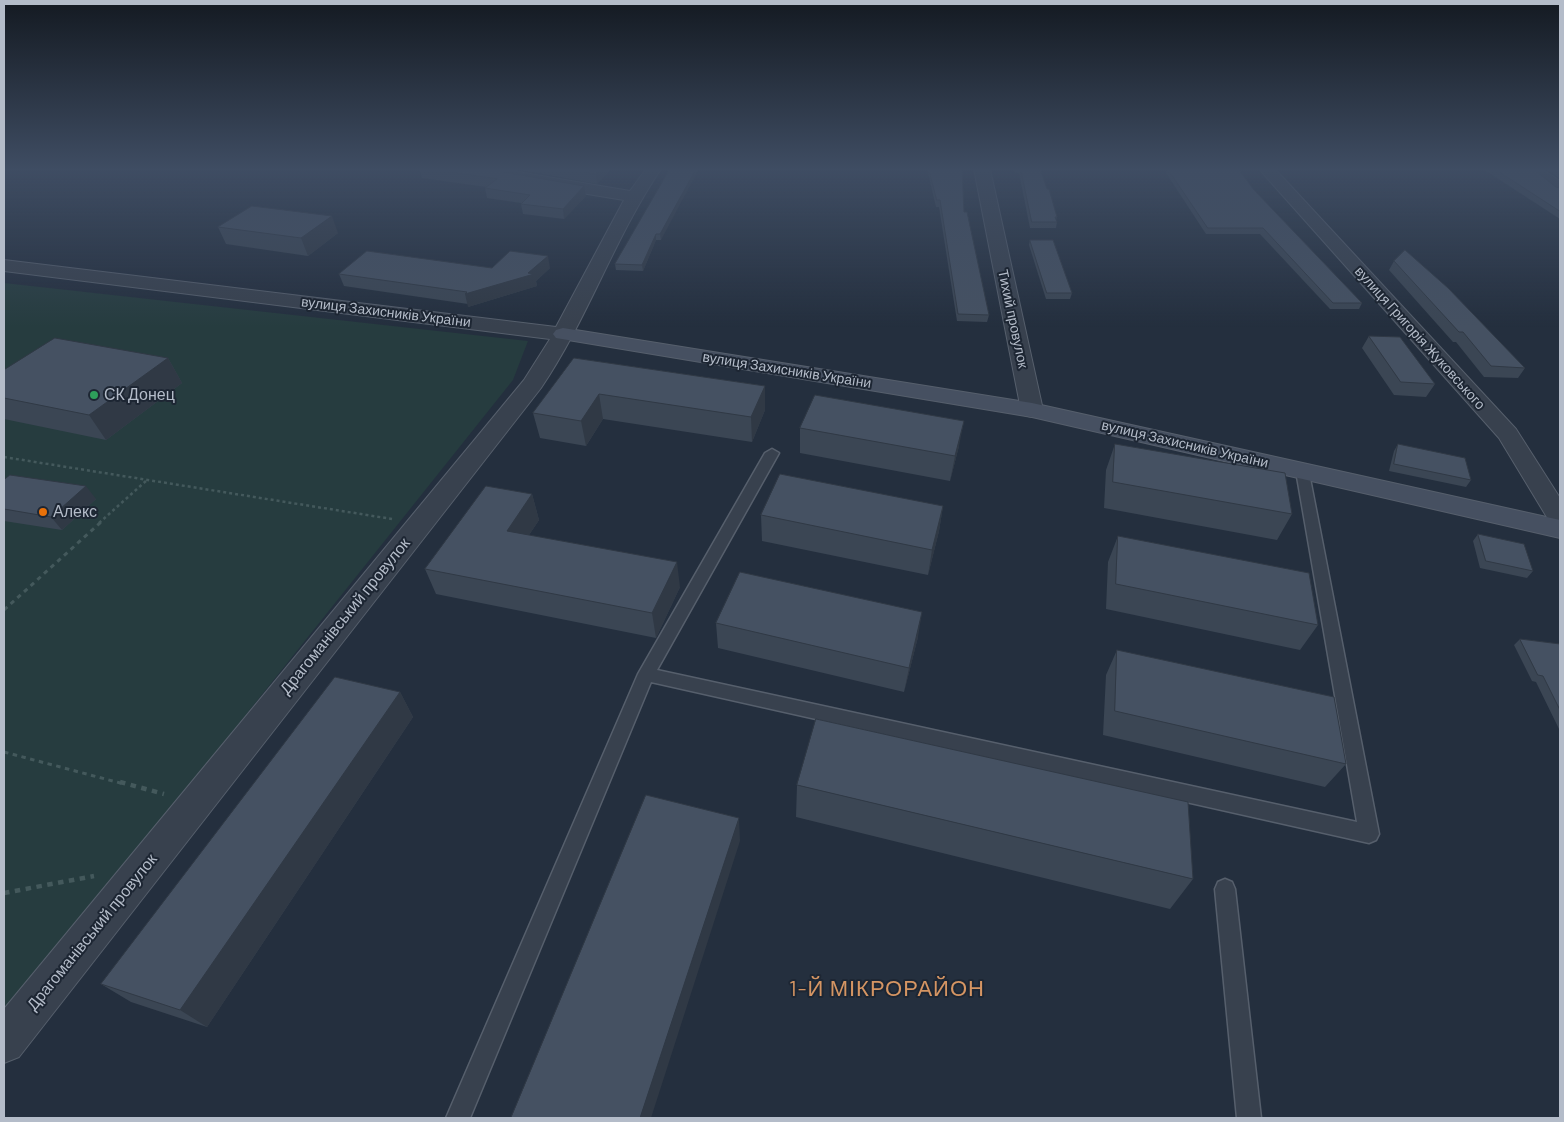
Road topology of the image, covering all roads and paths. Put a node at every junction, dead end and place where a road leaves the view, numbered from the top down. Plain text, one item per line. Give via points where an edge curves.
1 (622, 221) edge
2 (993, 221) edge
3 (1314, 221) edge
4 (4, 265) edge
5 (564, 334) junction
6 (1032, 410) junction
7 (772, 453) dead end
8 (4, 457) edge
9 (1302, 471) junction
10 (147, 480) junction
11 (1560, 518) edge
12 (420, 523) junction
13 (1560, 528) edge
14 (4, 610) edge
15 (646, 674) junction
16 (4, 752) edge
17 (196, 802) junction
18 (97, 876) dead end
19 (1226, 889) dead end
20 (4, 893) edge
21 (4, 1042) edge
22 (458, 1118) edge
23 (1249, 1118) edge

1 - 5 street, Драгоманівський провулок
2 - 6 street, Тихий провулок
3 - 11 street, вулиця Григорія Жуковського via 1508,434
4 - 5 street, вулиця Захисників України
5 - 6 street, вулиця Захисників України
5 - 12 street, Драгоманівський провулок via 533,382
6 - 9 street, вулиця Захисників України
7 - 15 lane
8 - 10 path
9 - 13 street, вулиця Захисників України
9 - 15 lane via 1369,834
10 - 12 path
10 - 14 path
12 - 17 street, Драгоманівський провулок
15 - 22 lane
16 - 17 path
17 - 21 street, Драгоманівський провулок
18 - 20 path
19 - 23 lane

